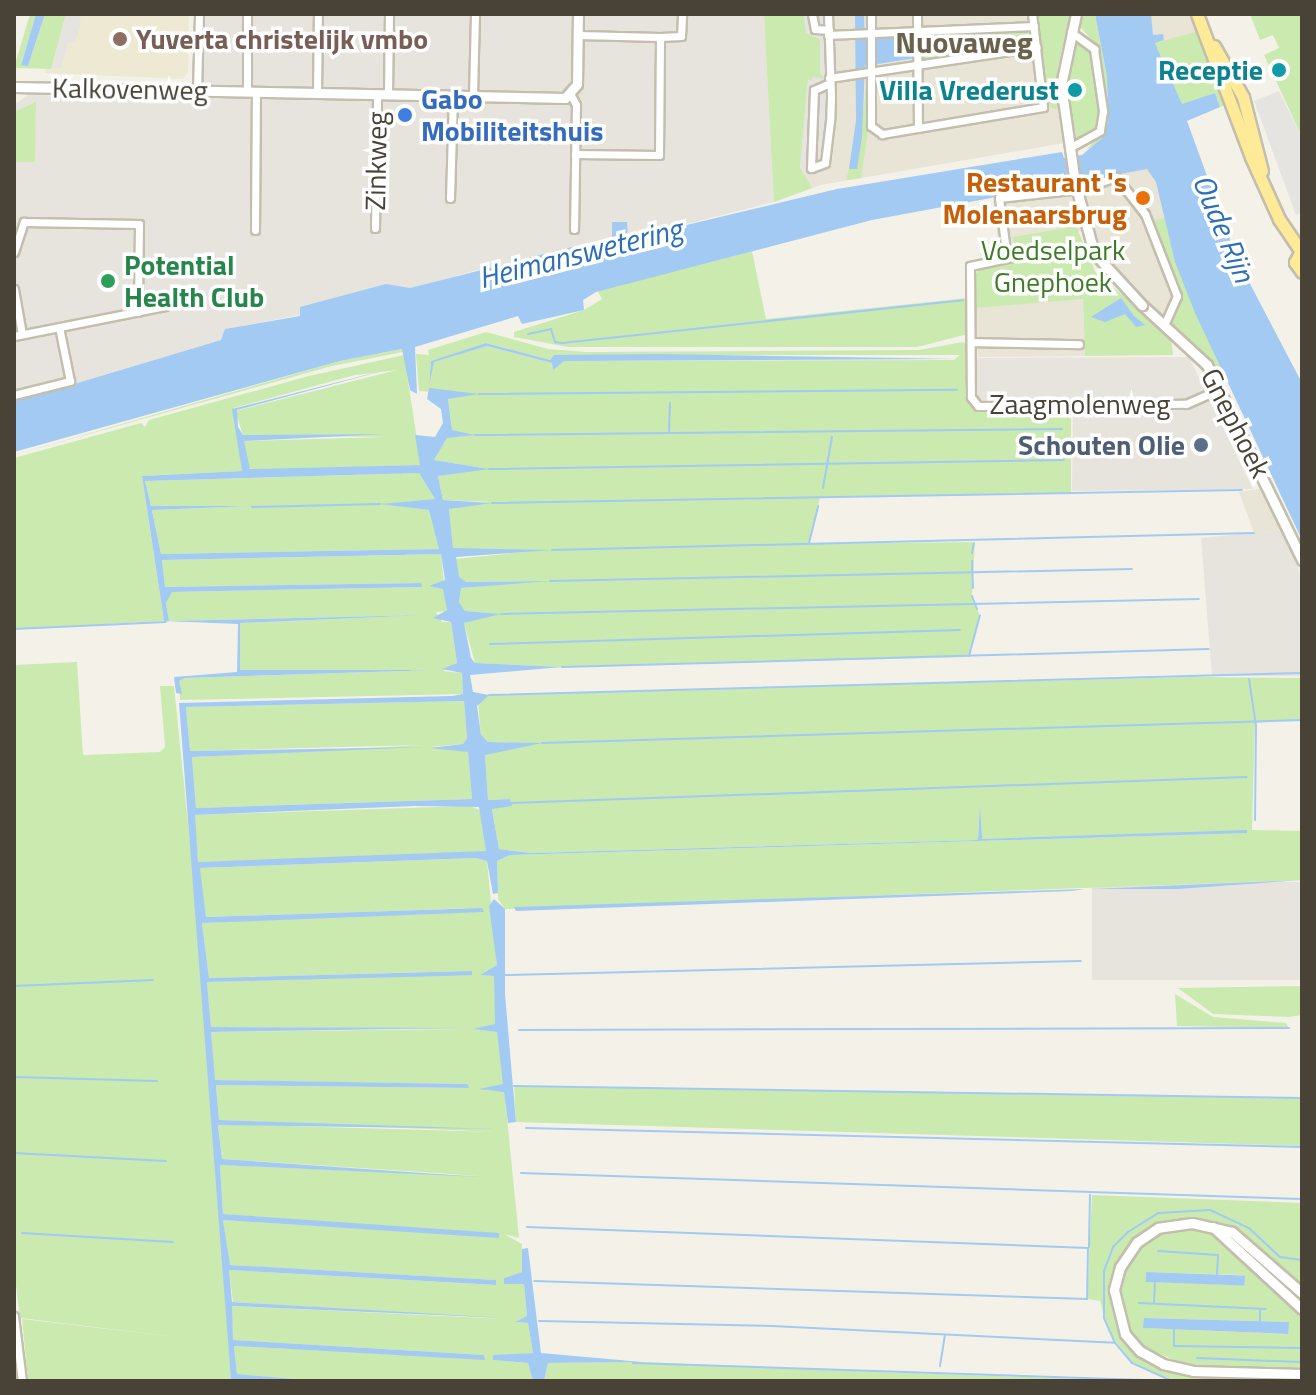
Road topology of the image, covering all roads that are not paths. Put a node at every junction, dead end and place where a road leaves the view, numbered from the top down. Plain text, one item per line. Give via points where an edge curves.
1 (199, 14) edge
2 (247, 14) edge
3 (318, 14) edge
4 (389, 14) edge
5 (475, 14) edge
6 (578, 14) edge
7 (682, 14) edge
8 (812, 14) edge
9 (828, 14) edge
10 (871, 14) edge
11 (917, 14) edge
12 (1032, 14) edge
13 (1076, 14) edge
14 (1199, 14) edge
15 (1034, 26) junction
16 (917, 29) junction
17 (828, 32) junction
18 (1071, 32) junction
19 (578, 35) junction
20 (870, 35) junction
21 (660, 37) junction
22 (1037, 47) junction
23 (918, 67) junction
24 (871, 70) junction
25 (829, 80) junction
26 (14, 87) edge
27 (197, 91) junction
28 (251, 92) junction
29 (317, 93) junction
30 (383, 94) junction
31 (571, 95) junction
32 (453, 96) junction
33 (473, 96) junction
34 (918, 128) junction
35 (1075, 145) dead end
36 (575, 154) junction
37 (450, 198) dead end
38 (375, 228) dead end
39 (574, 229) dead end
40 (255, 230) dead end
41 (1301, 249) edge
42 (14, 252) edge
43 (1302, 272) edge
44 (14, 289) edge
45 (165, 306) dead end
46 (138, 312) junction
47 (1165, 323) junction
48 (59, 327) junction
49 (18, 335) edge
50 (971, 342) junction
51 (1079, 344) dead end
52 (1220, 389) junction
53 (14, 395) edge
54 (1302, 560) edge
55 (1210, 1225) junction
56 (1302, 1293) edge
57 (1302, 1309) edge
58 (14, 1316) edge
59 (1302, 1374) edge
60 (22, 1381) edge

1 - 27 street
2 - 28 street, Kalkovenweg
3 - 29 street
4 - 30 street
5 - 33 street
6 - 19 street
7 - 21 street via 681,36
8 - 17 street via 815,29
9 - 17 street
10 - 20 street
11 - 16 street
12 - 15 street
13 - 18 street, Gnephoek
14 - 41 main road via 1243,97 1279,219
15 - 16 street
15 - 22 street
16 - 20 street
16 - 23 street
17 - 20 street
17 - 25 street
18 - 35 street via 1094,49 1103,111 1100,131
18 - 47 street, Gnephoek, bridge via 1062,71 1075,183 1094,253
19 - 21 street
19 - 31 street via 577,84
20 - 24 street
21 - 36 street via 659,155
22 - 23 street
22 - 34 street via 1043,107
23 - 24 street
23 - 34 street
24 - 25 street
24 - 34 street via 873,132
25 - 25 street via 825,163 811,168 814,90
26 - 27 street, Kalkovenweg
27 - 28 street, Kalkovenweg
28 - 29 street, Kalkovenweg
28 - 40 street
29 - 30 street, Kalkovenweg
30 - 32 street, Kalkovenweg
30 - 38 street, Zinkweg
31 - 33 street, Kalkovenweg
31 - 36 street via 576,105
32 - 33 street, Kalkovenweg
32 - 37 street
36 - 39 street
41 - 43 main road via 1295,262
42 - 46 street via 24,222 139,224
44 - 49 street
45 - 46 street
46 - 48 street
47 - 50 street, Zaagmolenweg via 1177,296 1145,214 1116,177 1081,189 999,198 1009,258 970,266
47 - 52 street, Gnephoek via 1198,353
48 - 49 street
48 - 53 street via 70,381
50 - 51 street
50 - 52 street, Zaagmolenweg via 971,397 978,406 1186,404
52 - 54 street, Gnephoek
55 - 56 street via 1247,1242
55 - 57 street
55 - 59 street via 1170,1224 1146,1235 1129,1251 1114,1290 1125,1334 1150,1359 1174,1368
58 - 60 street

